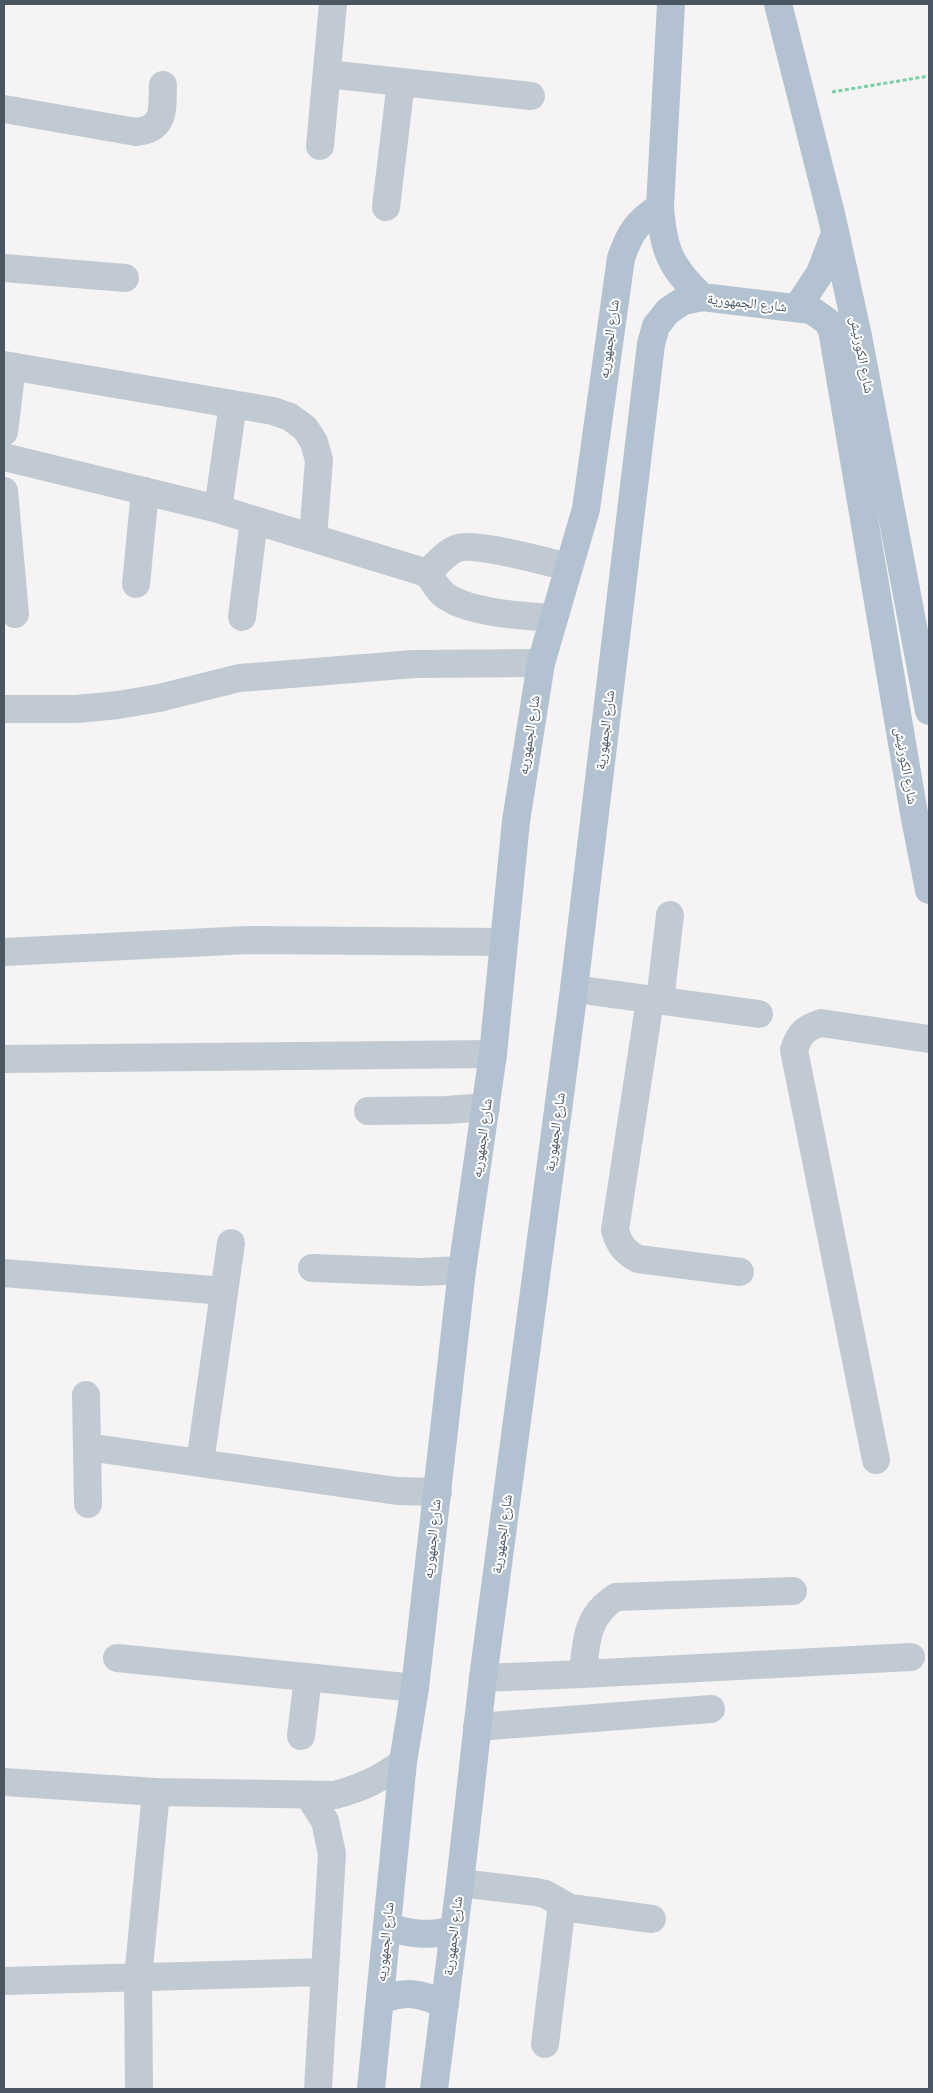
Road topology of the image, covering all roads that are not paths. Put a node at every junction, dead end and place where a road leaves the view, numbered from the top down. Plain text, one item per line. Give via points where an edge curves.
1 (334, 4) edge
2 (671, 4) edge
3 (778, 4) edge
4 (327, 74) junction
5 (401, 82) junction
6 (163, 85) dead end
7 (531, 96) dead end
8 (4, 109) edge
9 (320, 146) dead end
10 (386, 207) dead end
11 (660, 207) junction
12 (835, 234) junction
13 (4, 268) edge
14 (125, 278) dead end
15 (702, 297) junction
16 (796, 308) junction
17 (8, 366) edge
18 (233, 404) junction
19 (4, 432) edge
20 (4, 458) edge
21 (4, 491) edge
22 (145, 491) junction
23 (218, 509) junction
24 (254, 520) junction
25 (313, 537) junction
26 (569, 567) junction
27 (427, 573) junction
28 (136, 584) dead end
29 (15, 614) dead end
30 (242, 617) dead end
31 (553, 618) junction
32 (541, 663) junction
33 (4, 709) edge
34 (929, 711) edge
35 (929, 890) edge
36 (670, 915) dead end
37 (503, 942) junction
38 (4, 952) edge
39 (574, 990) junction
40 (655, 1000) junction
41 (760, 1014) dead end
42 (929, 1038) edge
43 (493, 1054) junction
44 (4, 1059) edge
45 (486, 1107) junction
46 (368, 1111) dead end
47 (231, 1243) dead end
48 (312, 1268) dead end
49 (462, 1270) junction
50 (740, 1272) dead end
51 (4, 1274) edge
52 (224, 1291) junction
53 (86, 1395) dead end
54 (87, 1447) junction
55 (876, 1460) dead end
56 (200, 1463) junction
57 (438, 1492) junction
58 (88, 1504) dead end
59 (793, 1591) dead end
60 (911, 1657) dead end
61 (116, 1658) dead end
62 (583, 1674) junction
63 (308, 1677) junction
64 (483, 1678) junction
65 (415, 1688) junction
66 (710, 1708) dead end
67 (477, 1727) junction
68 (301, 1736) dead end
69 (403, 1762) junction
70 (4, 1782) edge
71 (156, 1792) junction
72 (310, 1796) junction
73 (460, 1883) junction
74 (562, 1904) junction
75 (652, 1919) dead end
76 (387, 1926) junction
77 (454, 1930) junction
78 (325, 1972) junction
79 (138, 1978) junction
80 (4, 1981) edge
81 (380, 2000) junction
82 (444, 2005) junction
83 (545, 2044) dead end
84 (139, 2089) edge
85 (318, 2089) edge
86 (371, 2089) edge
87 (434, 2089) edge

1 - 4 street
2 - 11 main road
3 - 12 main road, شارع الكورنيش
4 - 5 street
4 - 9 street
5 - 7 street
5 - 10 street
6 - 8 street via 162,116 147,131 136,132
11 - 15 main road via 661,233 670,258 683,279
11 - 26 main road, شارع الجمهوريه via 641,220 628,237 621,258 586,509
12 - 16 main road via 820,273
12 - 34 main road, شارع الكورنيش via 858,336
13 - 14 street
15 - 16 main road, شارع الجمهورية
15 - 39 main road, شارع الجمهورية via 683,302 668,311 656,326 651,344
16 - 35 main road, شارع الكورنيش via 820,314 832,330
17 - 18 street
17 - 19 street
18 - 23 street
18 - 25 street via 290,417 314,442 319,460
20 - 22 street
21 - 29 street
22 - 23 street
22 - 28 street
23 - 24 street
24 - 25 street
24 - 30 street
25 - 27 street
26 - 27 street via 465,547 448,554
26 - 31 main road, شارع الجمهوريه
27 - 31 street via 441,592 462,604 501,614
31 - 32 main road, شارع الجمهوريه
32 - 33 street via 414,664 266,676 221,682 118,705 77,709
32 - 37 main road, شارع الجمهوريه via 516,821
36 - 40 street
37 - 38 street via 249,940
37 - 43 main road, شارع الجمهوريه
39 - 40 street
39 - 64 main road, شارع الجمهورية
40 - 41 street
40 - 50 street via 615,1230 627,1253 638,1259
42 - 55 street via 821,1023 808,1027 798,1037 794,1050
43 - 44 street
43 - 45 main road, شارع الجمهوريه
45 - 46 street
45 - 49 main road, شارع الجمهوريه
47 - 52 street
48 - 49 street via 420,1272
49 - 57 main road, شارع الجمهوريه
51 - 52 street
52 - 56 street
53 - 54 street
54 - 56 street
54 - 58 street
56 - 57 street via 397,1491
57 - 65 main road, شارع الجمهوريه
59 - 62 street via 616,1597 603,1605 594,1618 586,1642
60 - 62 street
61 - 63 street
62 - 64 street
63 - 65 street
63 - 68 street
64 - 67 main road, شارع الجمهورية
65 - 69 main road, شارع الجمهوريه
66 - 67 street
67 - 73 main road, شارع الجمهورية
69 - 72 street via 382,1778 359,1788 335,1795
69 - 76 main road, شارع الجمهوريه
70 - 71 street
71 - 72 street
71 - 79 street
72 - 78 street via 325,1821 332,1854
73 - 74 street via 536,1892
73 - 77 main road, شارع الجمهورية
74 - 75 street via 582,1911
74 - 83 street
76 - 77 main road via 420,1935
76 - 81 main road, شارع الجمهوريه
77 - 82 main road, شارع الجمهورية
78 - 79 street
78 - 85 street
79 - 80 street
79 - 84 street
81 - 82 main road via 396,1994 413,1993
81 - 86 main road, شارع الجمهوريه
82 - 87 main road, شارع الجمهورية

